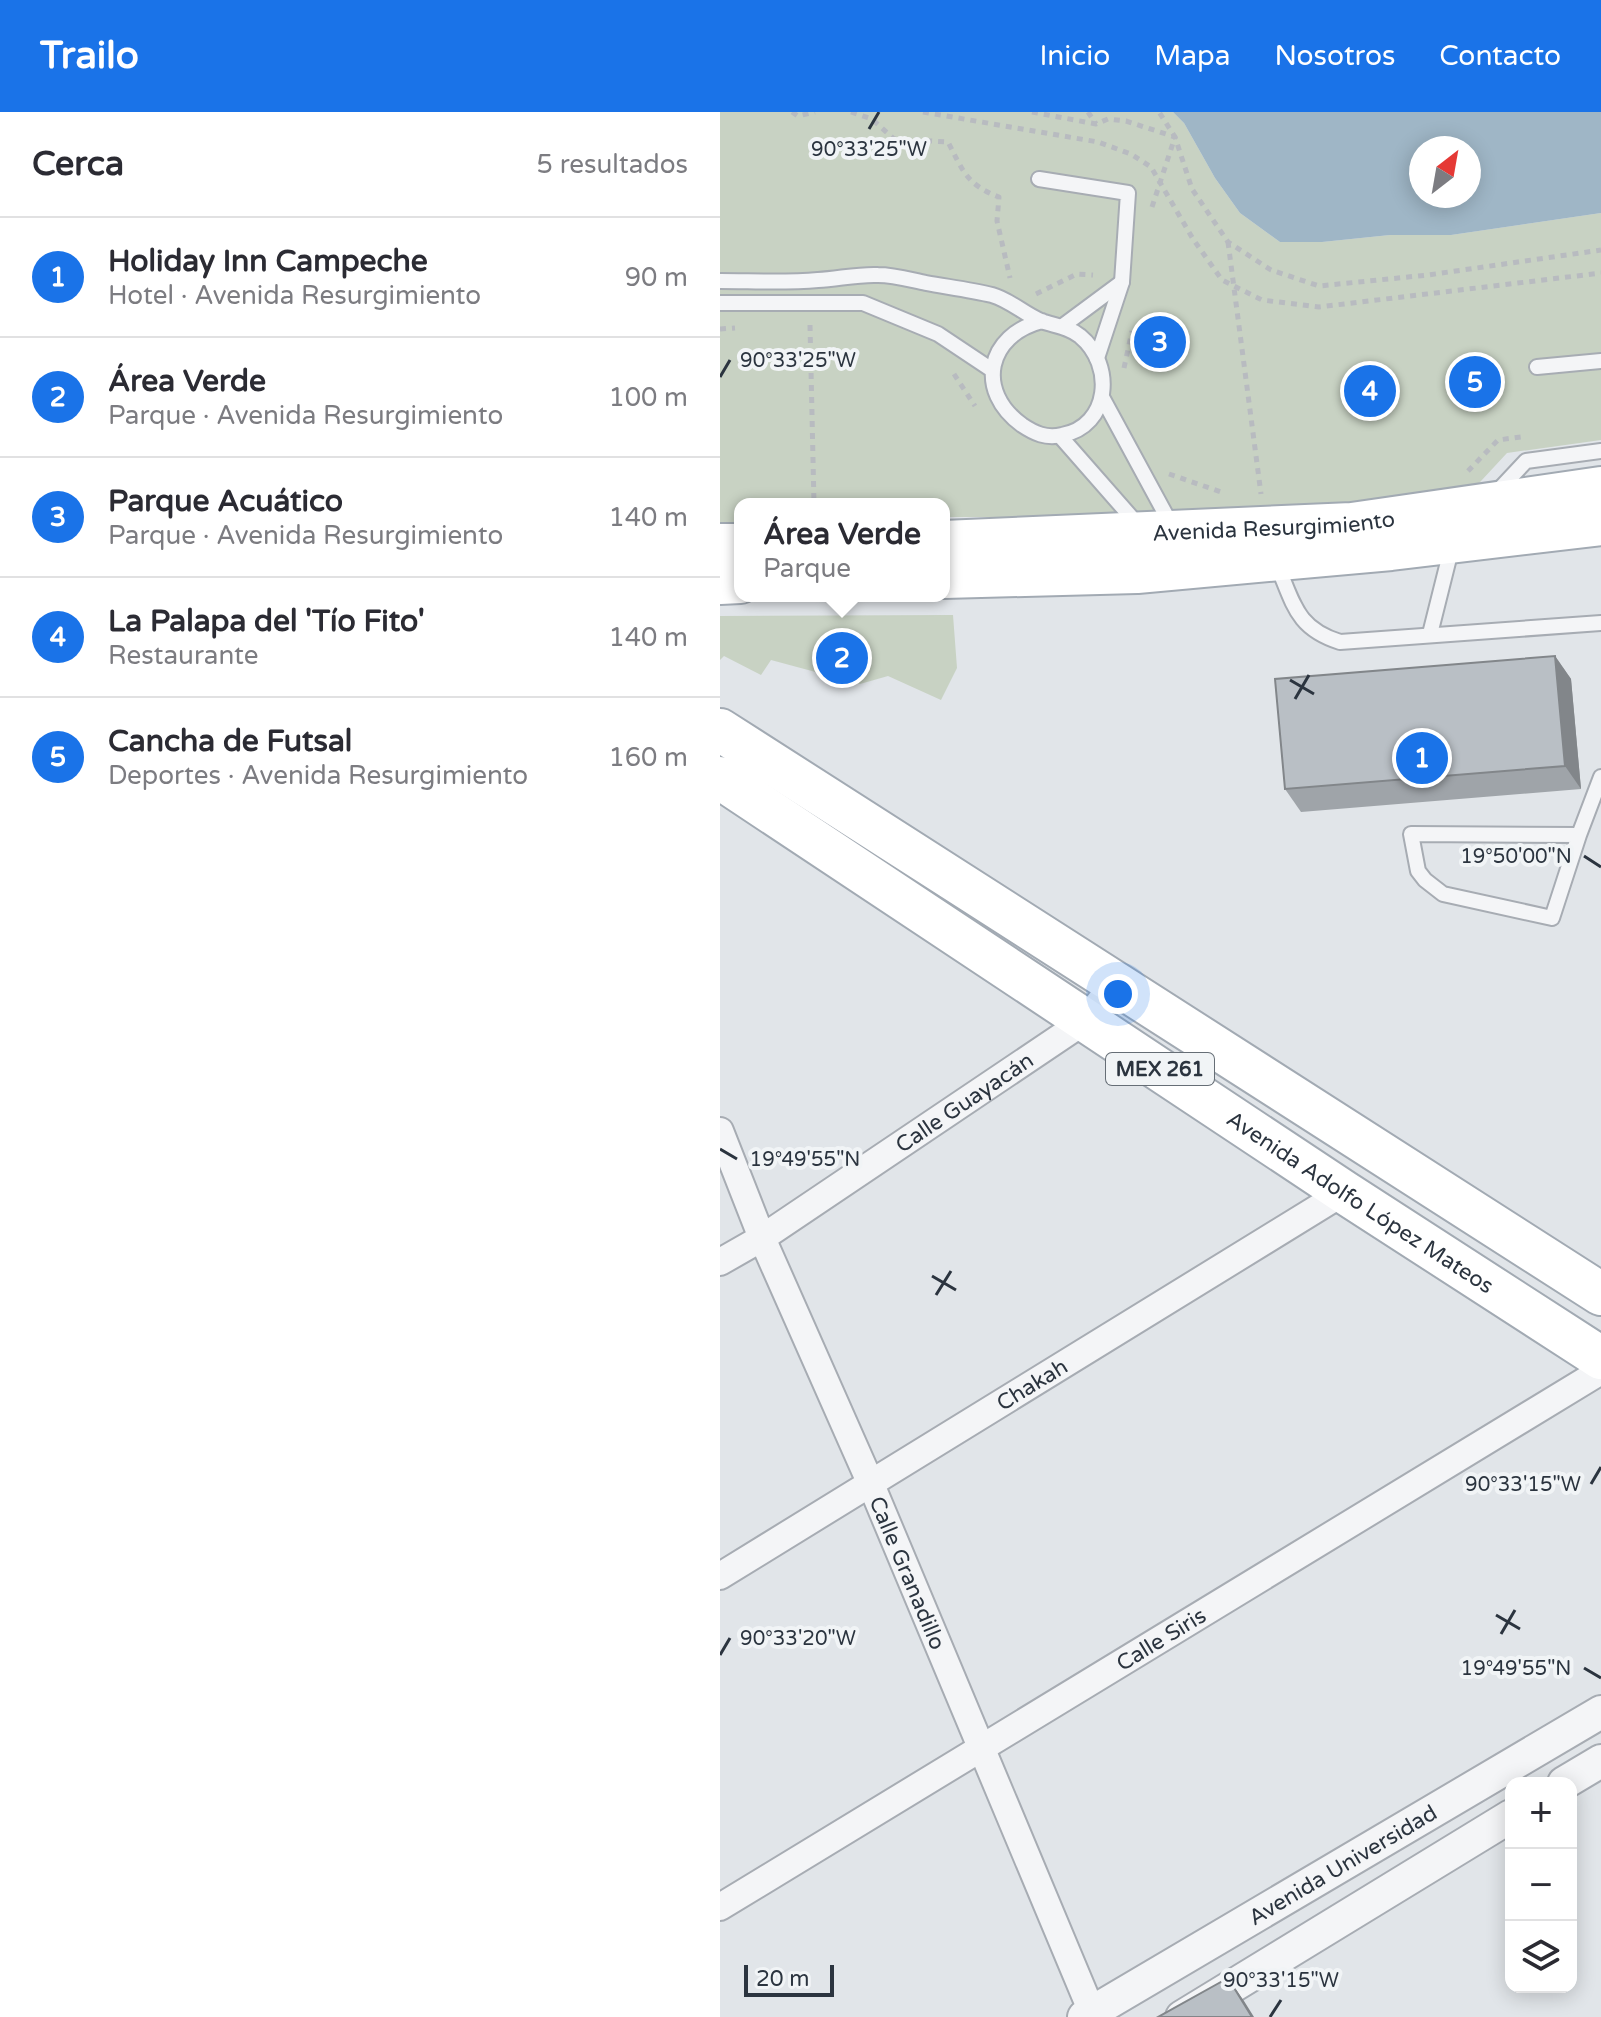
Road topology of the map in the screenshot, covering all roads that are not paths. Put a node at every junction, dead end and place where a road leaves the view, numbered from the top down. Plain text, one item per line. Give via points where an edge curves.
1 (1039, 179) dead end
2 (720, 281) edge
3 (1122, 282) junction
4 (720, 303) edge
5 (1042, 321) junction
6 (1064, 325) junction
7 (1097, 358) junction
8 (1601, 361) edge
9 (1537, 367) dead end
10 (992, 370) junction
11 (1102, 397) junction
12 (1060, 436) junction
13 (1601, 451) edge
14 (1601, 488) edge
15 (1476, 489) junction
16 (1601, 524) edge
17 (1160, 532) junction
18 (1453, 541) junction
19 (950, 542) edge
20 (1275, 560) junction
21 (950, 577) edge
22 (1601, 623) edge
23 (1430, 634) junction
24 (720, 730) edge
25 (1601, 777) edge
26 (720, 778) edge
27 (1579, 835) junction
28 (1115, 982) junction
29 (1086, 1020) junction
30 (720, 1131) edge
31 (1344, 1192) junction
32 (762, 1238) junction
33 (720, 1262) edge
34 (1601, 1294) edge
35 (1601, 1358) edge
36 (1601, 1371) edge
37 (870, 1482) junction
38 (720, 1576) edge
39 (1601, 1712) edge
40 (983, 1749) junction
41 (1601, 1761) edge
42 (1574, 1777) edge
43 (1505, 1820) edge
44 (720, 1907) edge
45 (1091, 2015) edge
46 (1182, 2017) edge

1 - 3 lane via 1128,193
2 - 5 lane via 879,275 995,296
3 - 6 lane
3 - 7 lane
4 - 10 lane via 863,303 938,334
5 - 6 lane
5 - 10 lane via 1010,337
6 - 7 lane
7 - 11 lane
8 - 9 lane
10 - 12 lane via 997,398 1008,415 1036,434
11 - 12 lane via 1096,415 1080,429
11 - 17 lane
12 - 17 lane
13 - 15 lane via 1526,461
14 - 15 main road, Avenida Resurgimiento
15 - 17 main road, Avenida Resurgimiento via 1352,524
16 - 18 main road, Avenida Resurgimiento
17 - 19 main road, Avenida Resurgimiento
18 - 20 main road, Avenida Resurgimiento
18 - 23 lane
20 - 21 main road, Avenida Resurgimiento via 1137,572
20 - 23 lane via 1299,615 1317,635 1340,642
22 - 23 lane
24 - 28 main road, MEX 261
25 - 27 lane
26 - 29 main road, Avenida Adolfo López Mateos / MEX 261
27 - 27 lane via 1518,834 1411,834 1418,871 1443,894 1552,918
28 - 29 street, Calle Guayacán
28 - 34 main road, MEX 261
29 - 31 main road, Avenida Adolfo López Mateos / MEX 261
29 - 32 street, Calle Guayacán
30 - 32 street, Calle Granadillo
31 - 35 main road, Avenida Adolfo López Mateos / MEX 261
31 - 37 street, Chakah
32 - 33 street, Calle Guayacán
32 - 37 street, Calle Granadillo
36 - 40 street, Calle Siris
37 - 38 street, Chakah
37 - 40 street, Calle Granadillo
39 - 45 street, Avenida Universidad
40 - 44 street, Calle Siris
40 - 45 street, Calle Granadillo
41 - 42 street
43 - 46 street, Avenida Universidad

